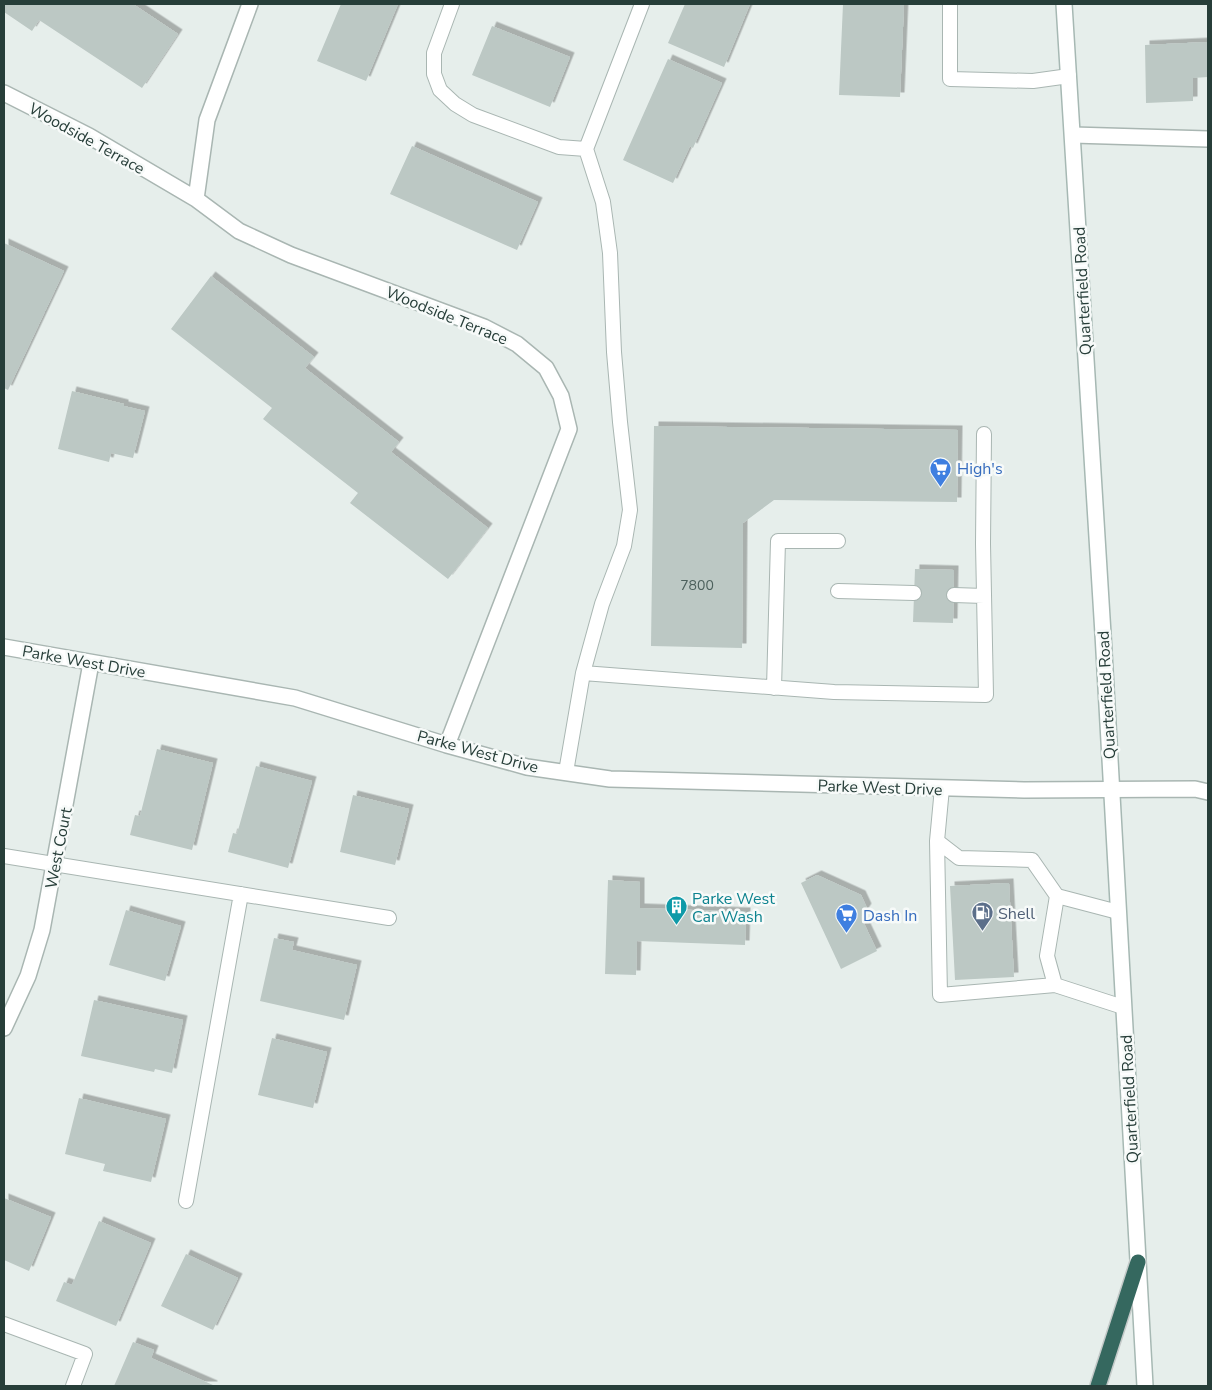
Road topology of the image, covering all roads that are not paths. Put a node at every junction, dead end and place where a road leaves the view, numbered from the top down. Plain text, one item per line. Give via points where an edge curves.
1 (250, 4) edge
2 (452, 4) edge
3 (642, 4) edge
4 (950, 4) edge
5 (1064, 4) edge
6 (1069, 76) junction
7 (4, 92) edge
8 (1073, 135) junction
9 (1208, 139) edge
10 (586, 149) junction
11 (196, 199) junction
12 (984, 434) dead end
13 (838, 541) dead end
14 (838, 591) dead end
15 (914, 593) dead end
16 (954, 595) dead end
17 (984, 596) junction
18 (4, 647) edge
19 (91, 662) junction
20 (583, 673) junction
21 (774, 688) junction
22 (447, 745) junction
23 (566, 772) junction
24 (942, 788) junction
25 (1111, 790) junction
26 (1208, 792) edge
27 (937, 841) junction
28 (4, 856) edge
29 (55, 864) junction
30 (241, 894) junction
31 (1057, 896) junction
32 (1118, 912) junction
33 (389, 918) dead end
34 (1055, 985) junction
35 (1123, 1007) junction
36 (4, 1028) edge
37 (186, 1201) dead end
38 (1138, 1262) junction
39 (4, 1324) edge
40 (73, 1386) edge
41 (1098, 1386) edge
42 (1145, 1386) edge

1 - 11 street via 207,120
2 - 10 lane via 434,52 434,74 440,90 473,114 559,147
3 - 10 lane
4 - 6 lane via 950,79 1032,81
5 - 6 street, Quarterfield Road
6 - 8 street, Quarterfield Road
7 - 11 street, Woodside Terrace via 89,136
8 - 9 street
8 - 25 street, Quarterfield Road
10 - 20 lane via 603,202 610,253 614,352 630,510 624,546 602,604
11 - 22 street, Woodside Terrace via 239,231 291,255 484,327 517,344 546,368 561,396 569,428
12 - 17 lane
13 - 21 lane via 778,541
14 - 15 lane
16 - 17 lane
17 - 21 lane via 986,695
18 - 19 street, Parke West Drive
19 - 22 street, Parke West Drive via 295,698
19 - 29 street, West Court
20 - 21 lane
20 - 23 lane
22 - 23 street, Parke West Drive via 527,767
23 - 24 street, Parke West Drive via 610,779
24 - 25 street, Parke West Drive
24 - 27 lane
25 - 26 street, Parke West Drive via 1195,789
25 - 32 street, Quarterfield Road
27 - 31 lane via 960,858 1032,860
27 - 34 lane via 940,995
28 - 29 lane
29 - 30 lane
29 - 36 street, West Court via 42,930 28,976
30 - 33 lane
30 - 37 lane
31 - 32 lane
31 - 34 lane via 1047,956
32 - 35 street, Quarterfield Road
34 - 35 lane
35 - 38 street, Quarterfield Road
38 - 41 highway
38 - 42 street, Quarterfield Road
39 - 40 lane via 86,1354

